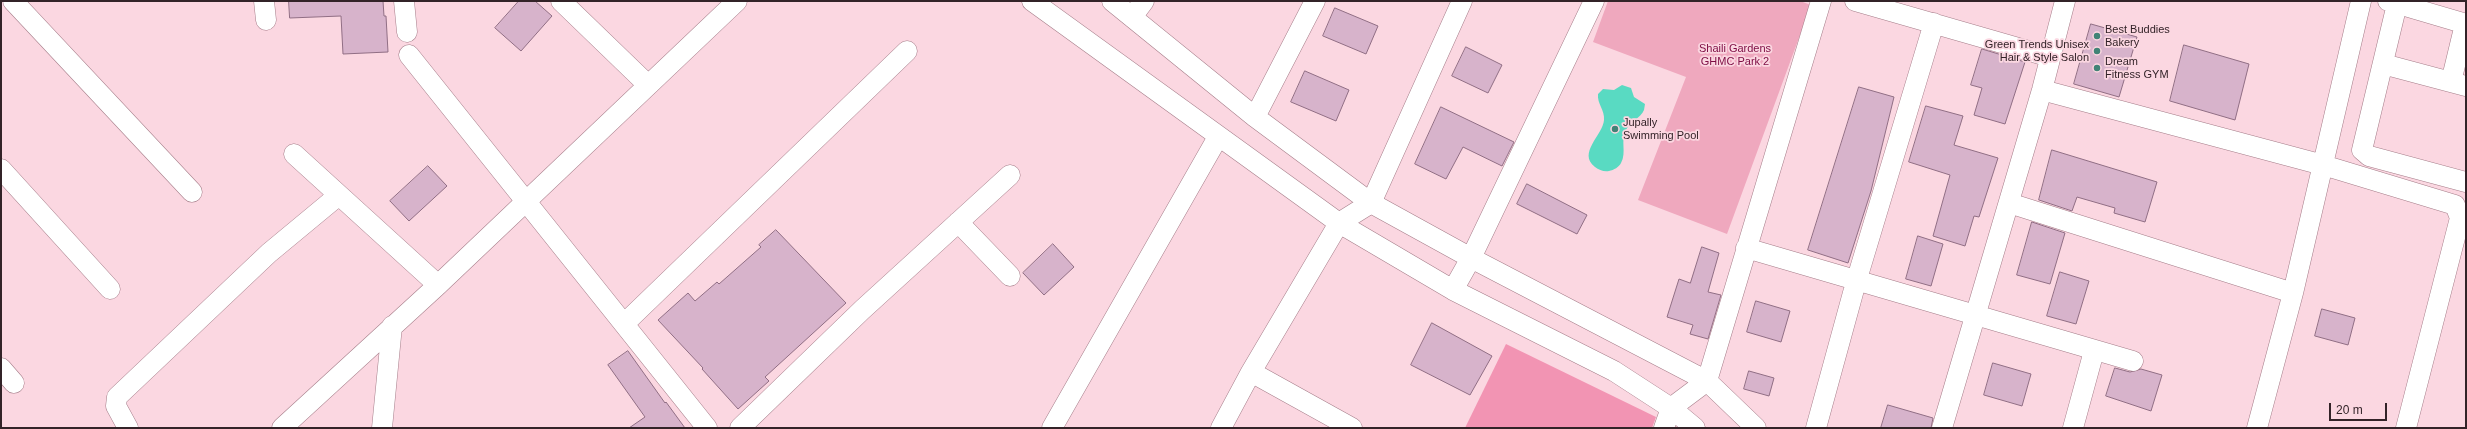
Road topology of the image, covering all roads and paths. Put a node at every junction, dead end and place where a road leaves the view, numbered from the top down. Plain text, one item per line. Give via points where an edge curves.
1 (13, 1) edge
2 (404, 1) edge
3 (561, 1) edge
4 (737, 1) edge
5 (1032, 1) edge
6 (1112, 1) edge
7 (1144, 1) edge
8 (1315, 1) edge
9 (1462, 1) edge
10 (1594, 1) edge
11 (1822, 1) edge
12 (1854, 1) edge
13 (2065, 1) edge
14 (2361, 1) edge
15 (2392, 2) edge
16 (1132, 17) junction
17 (1934, 23) junction
18 (2465, 24) edge
19 (407, 32) dead end
20 (907, 51) dead end
21 (409, 55) dead end
22 (2050, 57) junction
23 (2383, 64) junction
24 (2459, 84) edge
25 (648, 85) junction
26 (2042, 90) junction
27 (1255, 117) junction
28 (1218, 137) junction
29 (294, 154) dead end
30 (2384, 160) junction
31 (2323, 165) junction
32 (1, 169) edge
33 (1010, 175) dead end
34 (2466, 182) edge
35 (2379, 183) junction
36 (192, 192) dead end
37 (339, 195) junction
38 (525, 200) junction
39 (1371, 203) junction
40 (2009, 203) junction
41 (958, 222) junction
42 (1339, 223) junction
43 (1746, 248) junction
44 (1471, 258) junction
45 (1010, 276) dead end
46 (1856, 282) junction
47 (438, 285) junction
48 (110, 288) dead end
49 (1453, 290) junction
50 (2293, 293) junction
51 (1976, 316) junction
52 (625, 323) junction
53 (392, 326) junction
54 (2094, 351) junction
55 (2133, 361) dead end
56 (1, 368) edge
57 (1251, 372) junction
58 (1707, 381) junction
59 (14, 383) dead end
60 (1671, 408) junction
61 (128, 428) edge
62 (282, 428) edge
63 (382, 428) edge
64 (707, 428) edge
65 (740, 428) edge
66 (1052, 428) edge
67 (1221, 428) edge
68 (1352, 428) edge
69 (1664, 428) edge
70 (1695, 428) edge
71 (1756, 428) edge
72 (1816, 428) edge
73 (1942, 428) edge
74 (2073, 428) edge
75 (2256, 428) edge
76 (2406, 428) edge

1 - 36 street
2 - 19 street
3 - 25 street
4 - 25 street
5 - 28 street
6 - 16 street
7 - 16 street
8 - 27 street
9 - 39 street
10 - 44 street
11 - 43 street
12 - 17 street
13 - 22 street
14 - 31 street
15 - 18 street
15 - 23 street
16 - 27 street
17 - 22 street
17 - 46 street
18 - 24 street
20 - 52 street
21 - 38 street
22 - 26 street
23 - 24 street
23 - 30 street via 2362,150 2364,154
25 - 38 street
26 - 31 street
26 - 40 street
27 - 39 street
28 - 42 street
28 - 66 street
29 - 37 street
30 - 34 street
30 - 35 street
31 - 35 street
31 - 50 street
32 - 48 street
33 - 41 street
35 - 76 street via 2451,203 2459,214
37 - 47 street
37 - 61 street via 269,253 117,397 116,406
38 - 47 street
38 - 52 street
39 - 42 street
39 - 44 street
40 - 50 street
40 - 51 street
41 - 45 street
41 - 65 street
42 - 49 street
42 - 57 street
43 - 46 street
43 - 58 street
44 - 49 street
44 - 58 street
46 - 51 street
46 - 72 street
47 - 53 street
49 - 60 street via 1614,371
50 - 75 street
51 - 54 street
51 - 73 street
52 - 64 street
53 - 62 street
53 - 63 street
54 - 55 street
54 - 74 street
56 - 59 street
57 - 67 street
57 - 68 street
58 - 60 street
58 - 71 street
60 - 69 street
60 - 70 street

